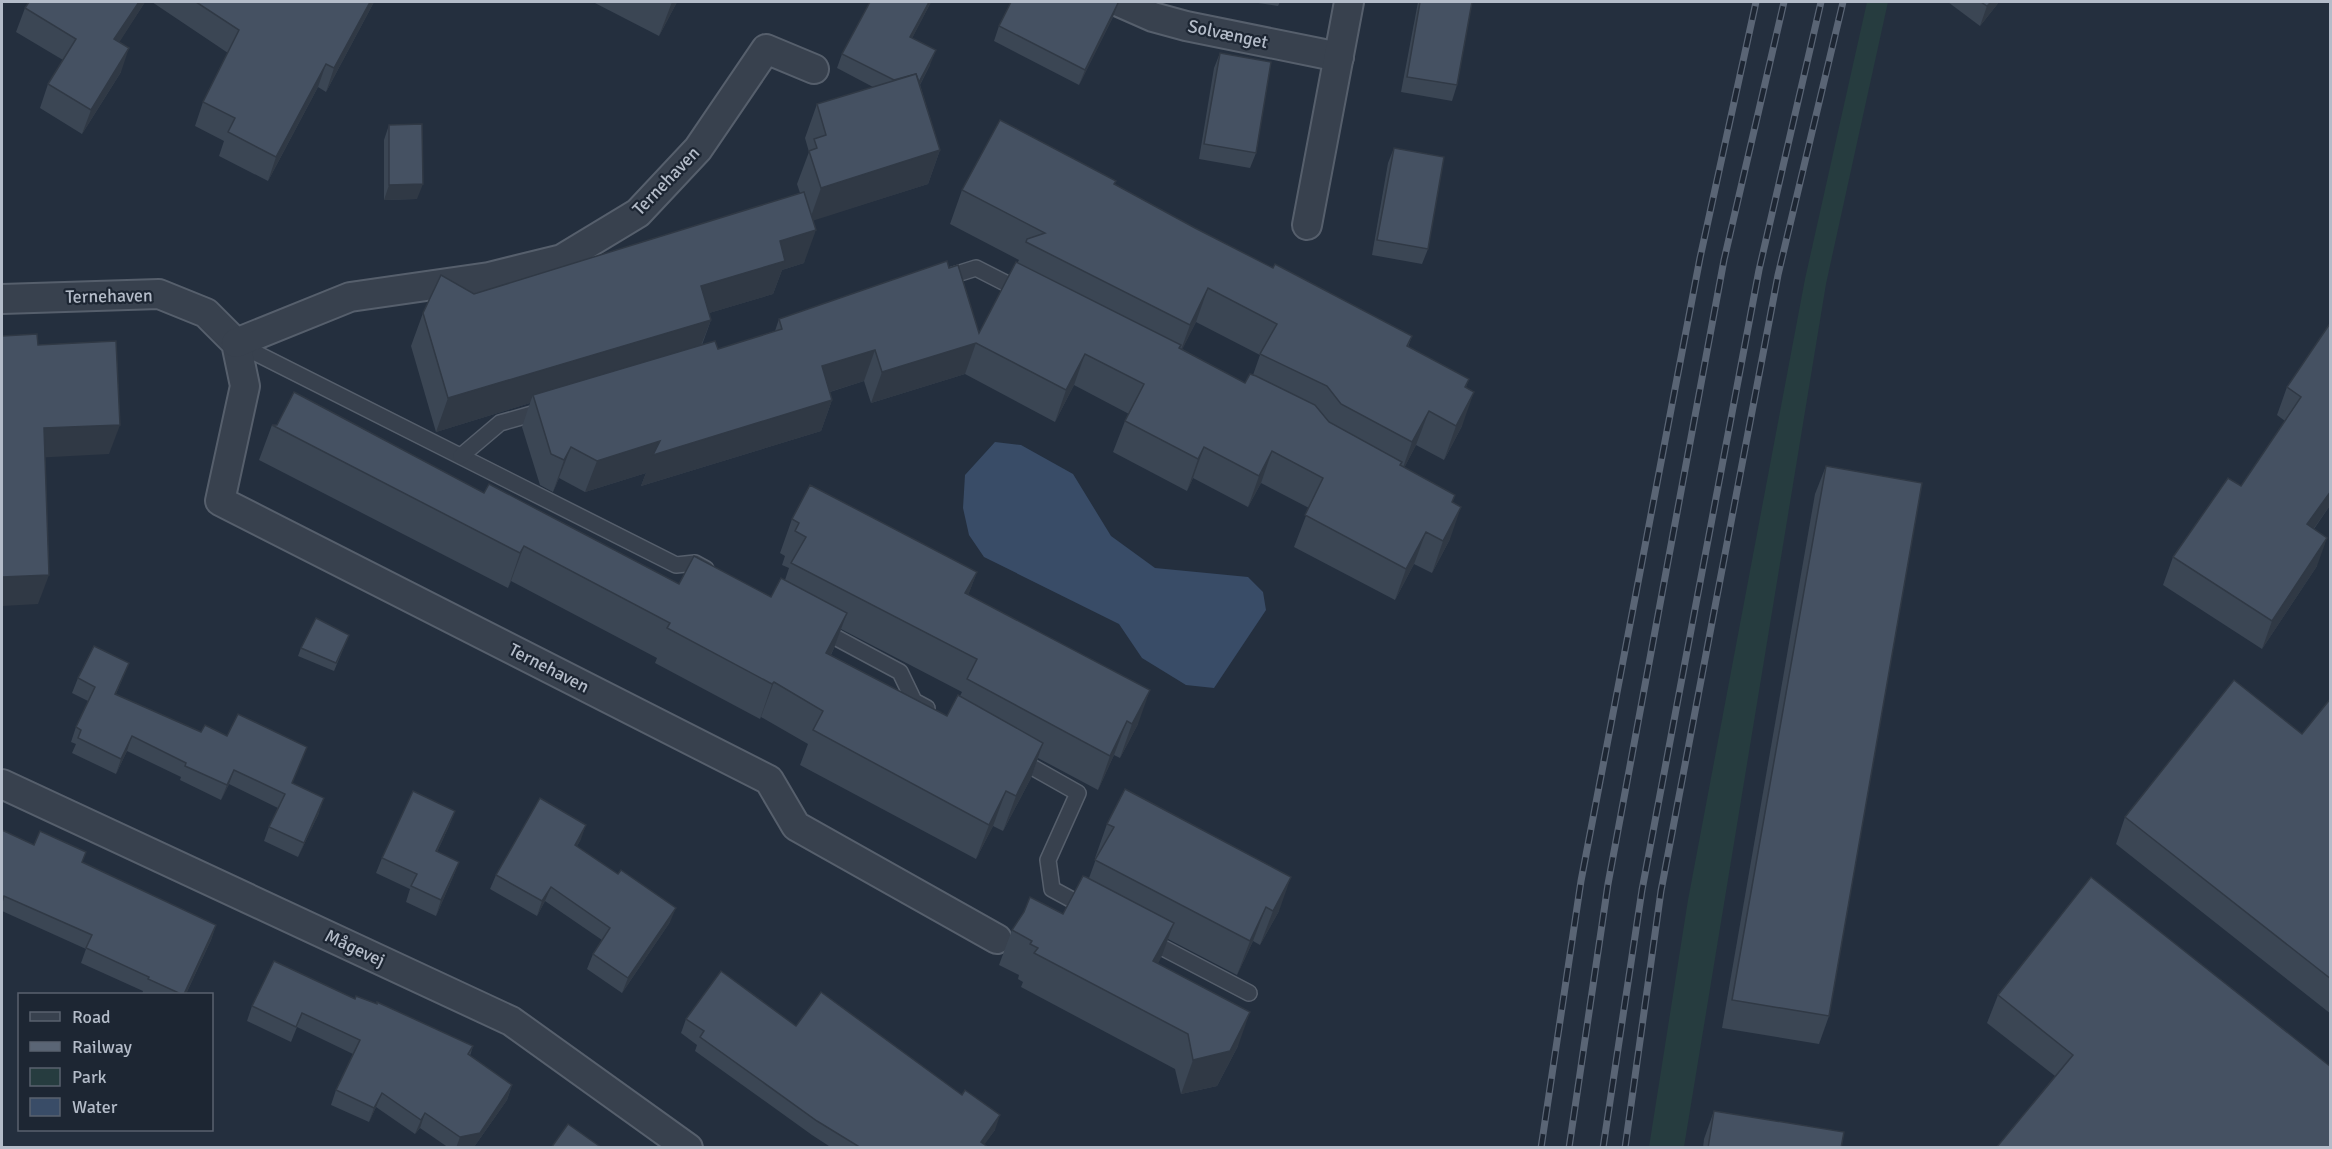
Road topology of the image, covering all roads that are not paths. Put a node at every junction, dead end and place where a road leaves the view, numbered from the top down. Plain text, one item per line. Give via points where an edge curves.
1 (1119, 2) edge
2 (1349, 2) edge
3 (1339, 57) junction
4 (814, 69) dead end
5 (1307, 225) dead end
6 (925, 285) edge
7 (2, 299) edge
8 (1037, 299) edge
9 (236, 343) junction
10 (556, 407) edge
11 (460, 456) junction
12 (715, 573) edge
13 (807, 622) edge
14 (945, 718) edge
15 (1006, 752) edge
16 (2, 784) edge
17 (1104, 916) edge
18 (1135, 933) edge
19 (997, 939) dead end
20 (1249, 993) dead end
21 (688, 1148) edge

1 - 3 street, Solvænget via 1186,26
2 - 3 street
3 - 5 street
4 - 9 street, Ternehaven via 766,50 698,149 638,213 562,259 489,278 351,297
6 - 8 lane via 976,268
7 - 9 street, Ternehaven via 159,294 206,313
9 - 11 lane, Ternehaven
9 - 19 street, Ternehaven via 245,386 220,501 770,780 796,826
10 - 11 lane via 500,423
11 - 12 lane, Ternehaven via 676,565 696,563
13 - 14 lane via 900,672 914,701
15 - 17 lane via 1078,792 1048,860 1052,889
16 - 21 street, Mågevej via 512,1021
18 - 20 lane

